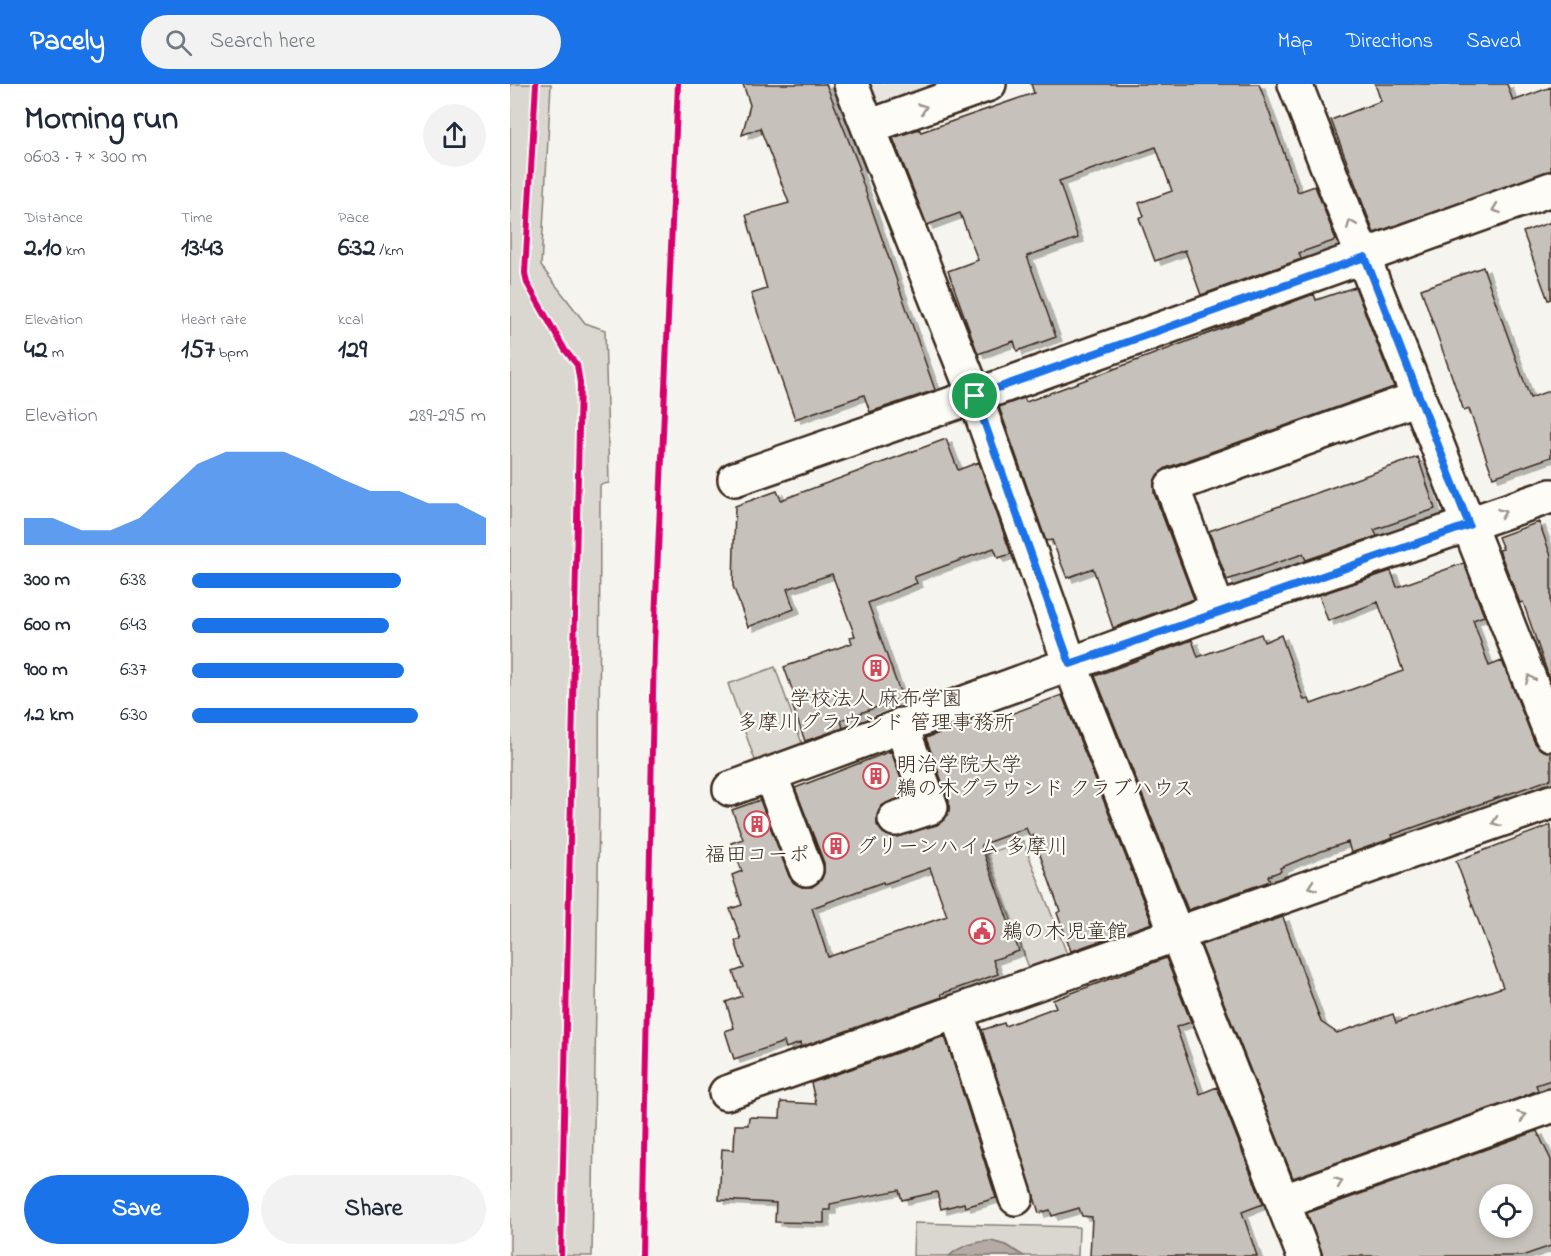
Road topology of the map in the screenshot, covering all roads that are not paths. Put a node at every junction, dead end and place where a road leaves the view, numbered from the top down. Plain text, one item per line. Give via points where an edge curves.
1 (851, 84) edge
2 (989, 84) edge
3 (1295, 84) edge
4 (868, 127) junction
5 (1551, 189) edge
6 (1365, 257) junction
7 (975, 396) junction
8 (1418, 398) junction
9 (735, 480) dead end
10 (1551, 495) edge
11 (1469, 525) junction
12 (1218, 610) junction
13 (1070, 664) junction
14 (902, 725) junction
15 (1551, 734) edge
16 (770, 774) junction
17 (730, 789) dead end
18 (1551, 802) edge
19 (895, 819) dead end
20 (806, 869) dead end
21 (1178, 934) junction
22 (957, 1013) junction
23 (726, 1093) dead end
24 (1551, 1106) edge
25 (1016, 1198) dead end
26 (1284, 1202) junction
27 (1304, 1256) edge

1 - 4 street
4 -> 2 street
6 -> 3 street
4 - 7 street
5 -> 6 street
6 - 7 street
6 - 8 street
7 - 9 street
7 - 13 street
8 - 11 street
8 - 12 street via 1172,486
11 -> 10 street
11 - 12 street
15 -> 11 street
12 - 13 street
13 - 14 street
13 - 21 street
14 - 16 street
14 - 19 street via 931,807
16 - 17 street
16 - 20 street
18 -> 21 street
21 - 22 street
21 - 26 street
22 - 23 street
22 - 25 street
26 -> 24 street
26 - 27 street

